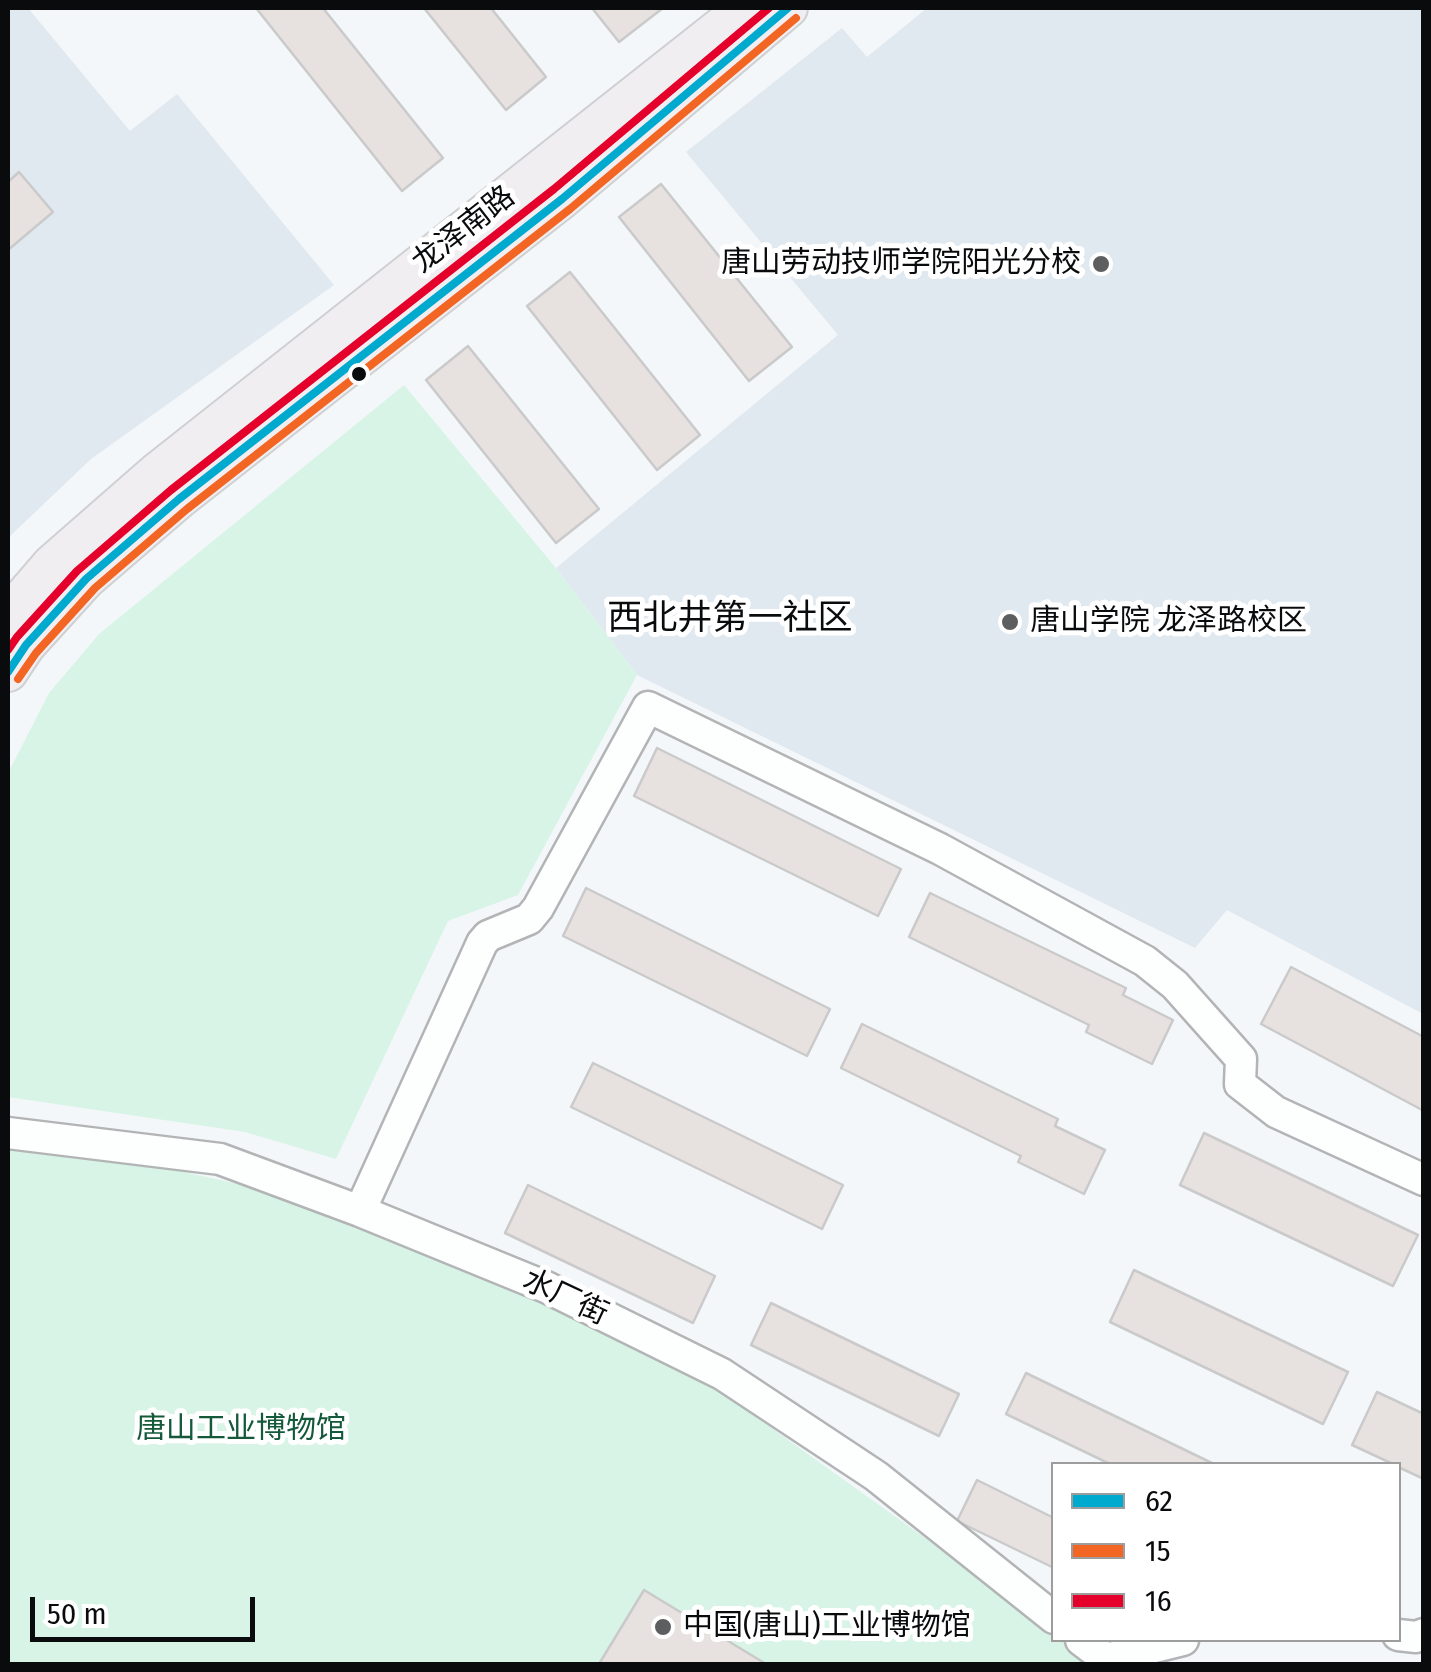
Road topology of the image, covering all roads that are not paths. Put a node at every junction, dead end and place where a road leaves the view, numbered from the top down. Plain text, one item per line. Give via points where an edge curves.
1 (745, 8) edge
2 (788, 8) edge
3 (8, 615) edge
4 (8, 672) edge
5 (8, 1132) edge
6 (1424, 1180) edge
7 (360, 1211) junction
8 (1051, 1616) edge
9 (1084, 1642) edge
10 (1175, 1642) edge

1 - 3 main road, 龙泽南路 via 156,473 52,564
2 - 4 main road, 龙泽南路 via 562,199 86,579
5 - 7 street, 水厂街 via 220,1159
6 - 7 street via 1276,1112 1240,1084 1241,1059 1145,961 940,850 648,707 538,908 482,943
7 - 8 street, 水厂街 via 546,1286 722,1374 876,1476
9 - 10 street via 1106,1659

